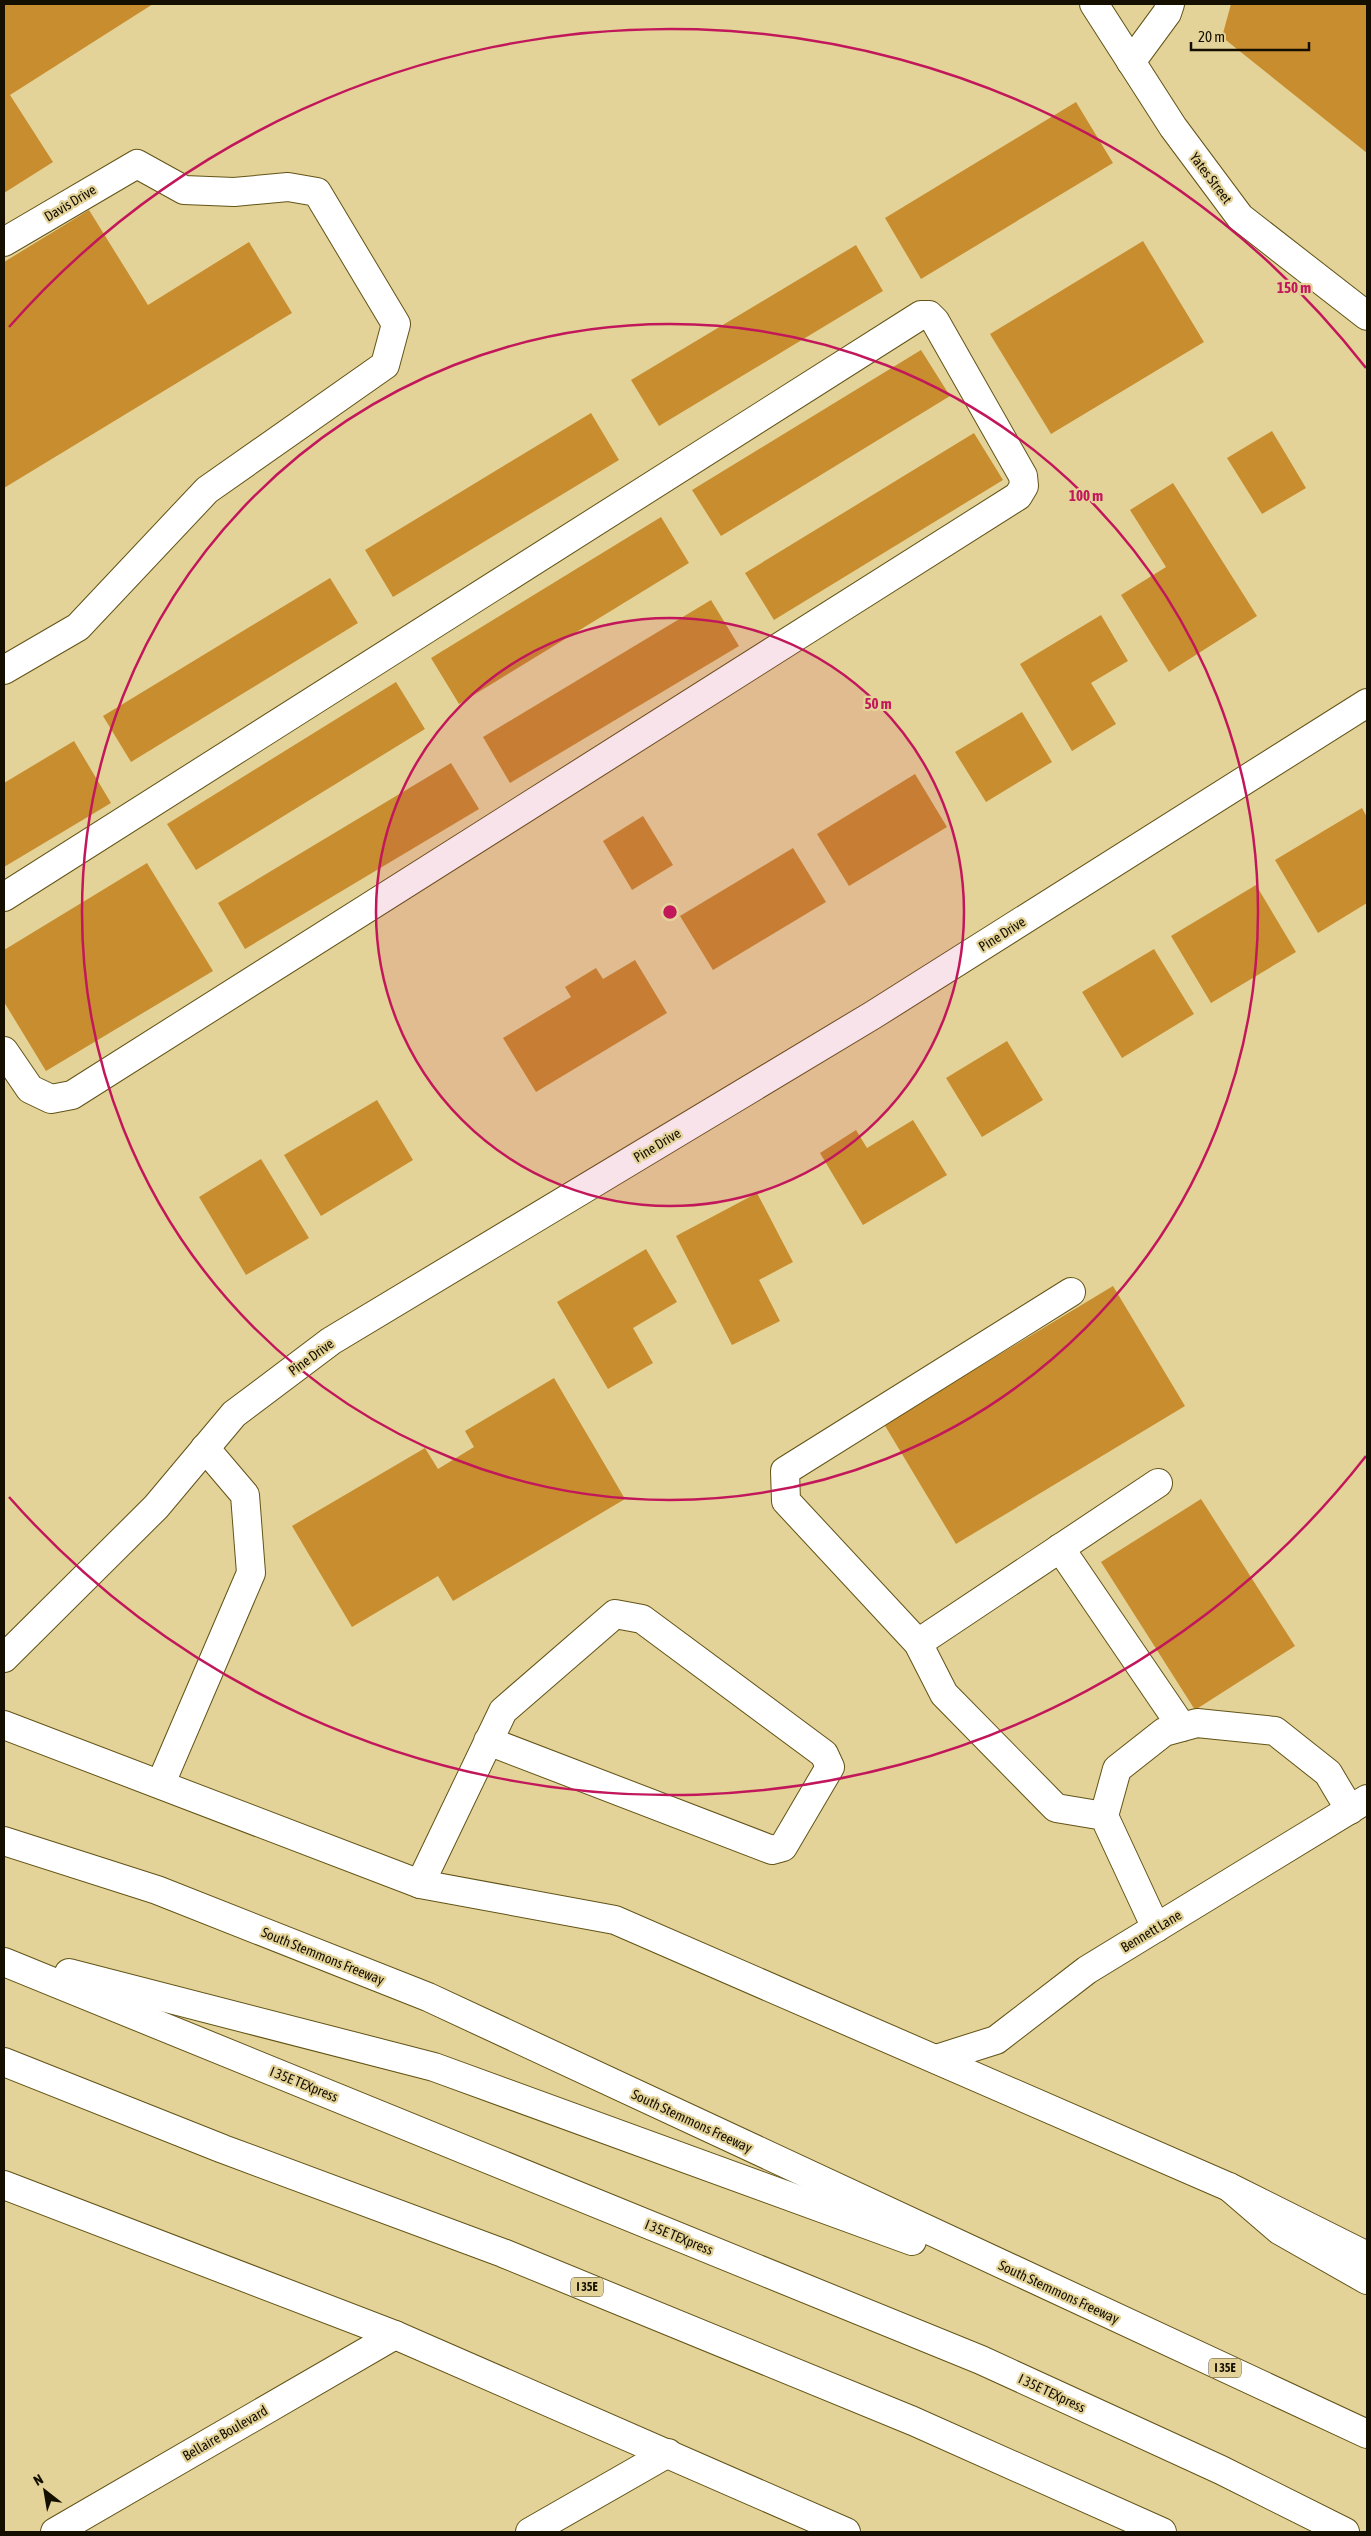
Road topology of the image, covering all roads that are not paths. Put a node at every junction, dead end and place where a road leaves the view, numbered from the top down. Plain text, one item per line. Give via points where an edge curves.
1 (1094, 4) edge
2 (1170, 4) edge
3 (1131, 62) junction
4 (4, 242) edge
5 (1367, 316) edge
6 (4, 670) edge
7 (1367, 703) edge
8 (4, 896) edge
9 (4, 1052) edge
10 (1071, 1292) dead end
11 (205, 1448) junction
12 (1158, 1484) dead end
13 (1060, 1548) junction
14 (918, 1643) junction
15 (4, 1658) edge
16 (4, 1725) edge
17 (1182, 1727) junction
18 (488, 1741) junction
19 (161, 1783) junction
20 (1358, 1804) edge
21 (1104, 1816) junction
22 (4, 1841) edge
23 (420, 1884) junction
24 (1156, 1928) junction
25 (4, 1956) edge
26 (4, 1962) edge
27 (936, 2059) junction
28 (4, 2062) edge
29 (4, 2185) edge
30 (1229, 2187) junction
31 (1367, 2256) edge
32 (1367, 2280) edge
33 (1082, 2302) junction
34 (395, 2335) junction
35 (1367, 2434) edge
36 (668, 2453) junction
37 (55, 2532) edge
38 (530, 2532) edge
39 (846, 2532) edge
40 (1162, 2532) edge
41 (1345, 2532) edge

1 - 3 main road, Yates Street
2 - 3 main road via 1167,13
3 - 5 main road, Yates Street via 1173,127 1240,217
4 - 6 main road, Davis Drive via 137,164 184,190 234,192 288,187 317,192 396,324 385,365 207,490 78,627
7 - 11 main road, Pine Drive via 873,1015 331,1341 234,1414
8 - 9 main road via 921,315 930,315 935,321 1023,476 1024,486 1018,496 72,1095 51,1099 30,1089
10 - 14 main road via 785,1472 786,1502
11 - 15 main road, Pine Drive via 156,1507
11 - 19 main road via 245,1495 251,1572
12 - 13 main road
13 - 14 main road
13 - 17 main road
14 - 21 main road via 944,1694 1056,1808
16 - 19 main road
17 - 20 main road via 1197,1723 1275,1731 1328,1773
17 - 21 main road via 1164,1732 1117,1769
18 - 18 main road via 502,1712 615,1614 642,1619 824,1754 830,1767 783,1847 772,1850
18 - 23 main road
19 - 23 main road
20 - 24 main road, Bennett Lane
21 - 24 main road
22 - 33 main road, South Stemmons Freeway / I 35E via 157,1890 428,1998
23 - 27 main road via 615,1920
24 - 27 main road, Bennett Lane via 1087,1970 996,2040
25 - 33 main road via 434,2067
26 - 41 main road, I 35E TEXpress via 981,2360 1220,2470
27 - 30 main road
28 - 40 main road, I 35E via 223,2149 503,2253 913,2421
29 - 34 main road
30 - 31 main road
30 - 32 main road via 1280,2230
33 - 35 main road, South Stemmons Freeway / I 35E
34 - 36 main road
34 - 37 main road, Bellaire Boulevard
36 - 38 main road
36 - 39 main road

